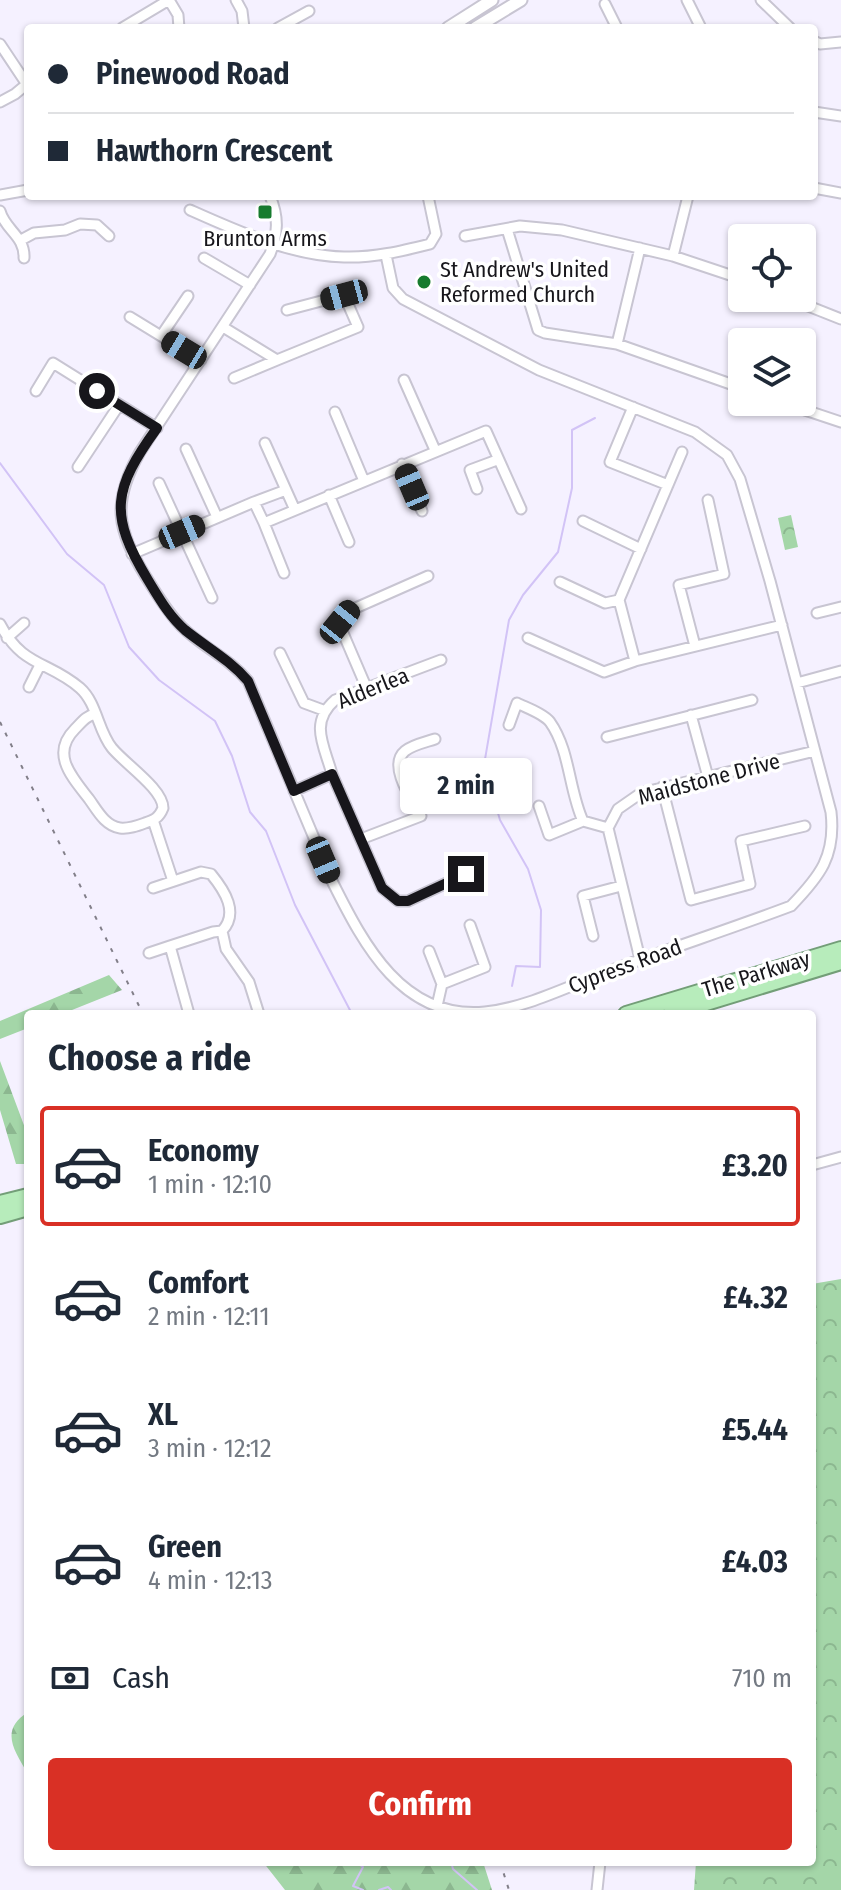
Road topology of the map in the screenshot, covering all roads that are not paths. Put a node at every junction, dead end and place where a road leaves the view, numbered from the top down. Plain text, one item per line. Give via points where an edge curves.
1 (169, 0) edge
2 (236, 0) edge
3 (492, 0) edge
4 (521, 0) edge
5 (687, 0) edge
6 (761, 0) edge
7 (605, 4) dead end
8 (309, 11) dead end
9 (129, 24) edge
10 (179, 24) edge
11 (244, 24) edge
12 (285, 24) edge
13 (454, 24) edge
14 (482, 24) edge
15 (615, 24) edge
16 (699, 24) edge
17 (781, 24) edge
18 (841, 42) edge
19 (818, 43) edge
20 (0, 44) edge
21 (24, 80) edge
22 (24, 87) edge
23 (0, 102) edge
24 (818, 113) edge
25 (841, 116) edge
26 (818, 189) edge
27 (24, 191) edge
28 (841, 193) edge
29 (0, 195) edge
30 (271, 200) edge
31 (429, 200) edge
32 (687, 200) edge
33 (190, 210) dead end
34 (0, 211) edge
35 (103, 215) dead end
36 (97, 225) junction
37 (507, 229) junction
38 (109, 236) dead end
39 (465, 236) dead end
40 (21, 240) junction
41 (275, 243) junction
42 (640, 248) junction
43 (386, 255) junction
44 (673, 256) junction
45 (24, 258) dead end
46 (204, 258) dead end
47 (728, 274) edge
48 (250, 285) junction
49 (188, 296) dead end
50 (816, 309) edge
51 (287, 310) dead end
52 (130, 317) dead end
53 (841, 319) edge
54 (223, 327) junction
55 (161, 336) junction
56 (617, 344) junction
57 (201, 360) junction
58 (277, 360) junction
59 (234, 378) dead end
60 (404, 380) dead end
61 (728, 383) edge
62 (36, 391) dead end
63 (119, 405) junction
64 (633, 407) junction
65 (335, 412) dead end
66 (816, 414) edge
67 (841, 422) edge
68 (157, 428) junction
69 (265, 443) dead end
70 (186, 449) dead end
71 (435, 450) junction
72 (682, 452) dead end
73 (497, 460) junction
74 (402, 464) junction
75 (78, 467) dead end
76 (364, 481) junction
77 (159, 483) dead end
78 (668, 485) junction
79 (477, 489) dead end
80 (286, 490) junction
81 (329, 495) junction
82 (708, 500) dead end
83 (254, 502) junction
84 (521, 509) dead end
85 (295, 510) junction
86 (422, 511) dead end
87 (217, 517) junction
88 (583, 521) dead end
89 (264, 523) junction
90 (182, 532) junction
91 (349, 542) dead end
92 (641, 549) junction
93 (132, 554) junction
94 (284, 573) dead end
95 (428, 576) dead end
96 (560, 582) dead end
97 (212, 598) dead end
98 (619, 600) junction
99 (841, 607) edge
100 (817, 613) dead end
101 (24, 623) dead end
102 (0, 624) edge
103 (782, 625) junction
104 (7, 638) junction
105 (528, 638) dead end
106 (695, 646) junction
107 (280, 653) dead end
108 (441, 660) dead end
109 (635, 661) junction
110 (40, 665) junction
111 (841, 671) edge
112 (797, 683) junction
113 (29, 687) dead end
114 (367, 689) junction
115 (752, 700) dead end
116 (323, 710) junction
117 (95, 714) junction
118 (691, 715) junction
119 (509, 725) dead end
120 (607, 737) dead end
121 (435, 739) dead end
122 (815, 751) junction
123 (332, 774) junction
124 (708, 777) junction
125 (662, 787) junction
126 (294, 791) junction
127 (841, 801) edge
128 (829, 804) junction
129 (539, 806) dead end
130 (153, 820) junction
131 (583, 821) junction
132 (805, 826) dead end
133 (608, 828) junction
134 (361, 839) junction
135 (466, 874) dead end
136 (173, 881) junction
137 (621, 886) junction
138 (153, 888) dead end
139 (470, 925) dead end
140 (222, 931) junction
141 (593, 936) dead end
142 (170, 946) junction
143 (841, 949) edge
144 (429, 951) dead end
145 (149, 953) dead end
146 (640, 959) junction
147 (841, 962) edge
148 (442, 984) junction
149 (437, 1006) junction
150 (188, 1010) edge
151 (258, 1010) edge
152 (452, 1010) edge
153 (494, 1010) edge
154 (639, 1010) edge
155 (683, 1010) edge
156 (841, 1157) edge
157 (816, 1164) edge
158 (24, 1197) edge
159 (0, 1203) edge
160 (24, 1209) edge
161 (0, 1216) edge
162 (600, 1866) edge
163 (597, 1890) edge

1 - 9 street
1 - 10 street
2 - 11 street
3 - 13 street
4 - 14 street
5 - 16 street
6 - 17 street
7 - 15 street
8 - 12 street
18 - 19 street
20 - 21 street
22 - 23 street
24 - 25 street
26 - 28 street
27 - 29 street
30 - 41 street via 277,219
31 - 43 street via 436,234 430,244
32 - 44 street
33 - 41 street
34 - 40 street via 5,225
35 - 36 street
36 - 38 street
36 - 40 street via 45,230
37 - 39 street
37 - 42 street via 534,226
37 - 56 street via 538,330
40 - 45 street
41 - 43 street via 323,256
41 - 48 street, Cypress Road
42 - 44 street
42 - 56 street
43 - 64 street, Cypress Road via 393,288 403,299 539,370
44 - 47 street
46 - 48 street
48 - 54 street, Cypress Road
49 - 55 street
50 - 53 street
51 - 58 street via 344,295 358,327
52 - 55 street
54 - 57 street, Cypress Road
54 - 58 street
55 - 57 street
56 - 61 street
57 - 68 street, Cypress Road
58 - 59 street
60 - 71 street
62 - 63 street via 53,363
63 - 68 street
63 - 75 street
64 - 78 street via 610,462
64 - 103 street, Cypress Road via 695,432 727,455 740,479
65 - 76 street
66 - 67 street
68 - 93 street, Cypress Road via 127,476 122,497 119,516
69 - 80 street
70 - 87 street
71 - 73 street via 486,431
71 - 74 street
72 - 78 street
73 - 79 street via 470,470
73 - 84 street
74 - 76 street
74 - 86 street
76 - 81 street
77 - 90 street
78 - 92 street
80 - 83 street
80 - 85 street
81 - 85 street
81 - 91 street
82 - 106 street via 724,574 679,585
83 - 87 street
83 - 89 street
85 - 89 street
87 - 90 street
88 - 92 street
89 - 94 street
90 - 93 street
90 - 97 street
92 - 98 street
93 - 126 street, Cypress Road via 182,627 248,681
95 - 114 street via 351,610 340,622
96 - 98 street via 605,603
98 - 109 street
99 - 100 street
101 - 104 street
102 - 104 street
103 - 106 street
103 - 112 street, Cypress Road
104 - 110 street
105 - 109 street via 604,672
106 - 109 street
107 - 116 street via 304,703
108 - 114 street, Alderlea
110 - 113 street
110 - 117 street via 80,688
111 - 112 street
112 - 122 street, Cypress Road
114 - 116 street, Alderlea
115 - 118 street
116 - 123 street, Alderlea via 319,728
117 - 130 street via 113,749 161,797 163,808
117 - 130 street via 66,743 67,771 108,823 128,828
118 - 120 street
118 - 124 street
119 - 131 street via 517,703 549,720
121 - 134 street via 405,751 399,761 399,772 421,816
122 - 124 street, Maidstone Drive
122 - 128 street, Cypress Road
123 - 126 street
123 - 134 street, Alderlea
124 - 125 street, Maidstone Drive
125 - 132 street via 691,900 750,884 741,841
125 - 133 street, Maidstone Drive via 630,799
126 - 149 street, Cypress Road via 333,883 369,946 392,980
127 - 128 street
128 - 146 street, Cypress Road via 832,837 827,860 791,906
129 - 131 street via 549,835
130 - 136 street
131 - 133 street
133 - 137 street
134 - 135 street, Alderlea via 382,888 398,901
136 - 138 street
136 - 140 street via 201,872 213,876 231,911
137 - 141 street via 583,896
137 - 146 street
139 - 148 street via 485,967
140 - 142 street
140 - 151 street
142 - 145 street
142 - 150 street
143 - 154 highway, The Parkway
144 - 148 street
146 - 153 street, Cypress Road
147 - 155 highway, The Parkway
148 - 149 street
149 - 152 street, Cypress Road
156 - 157 street
158 - 159 highway
160 - 161 highway
162 - 163 street

